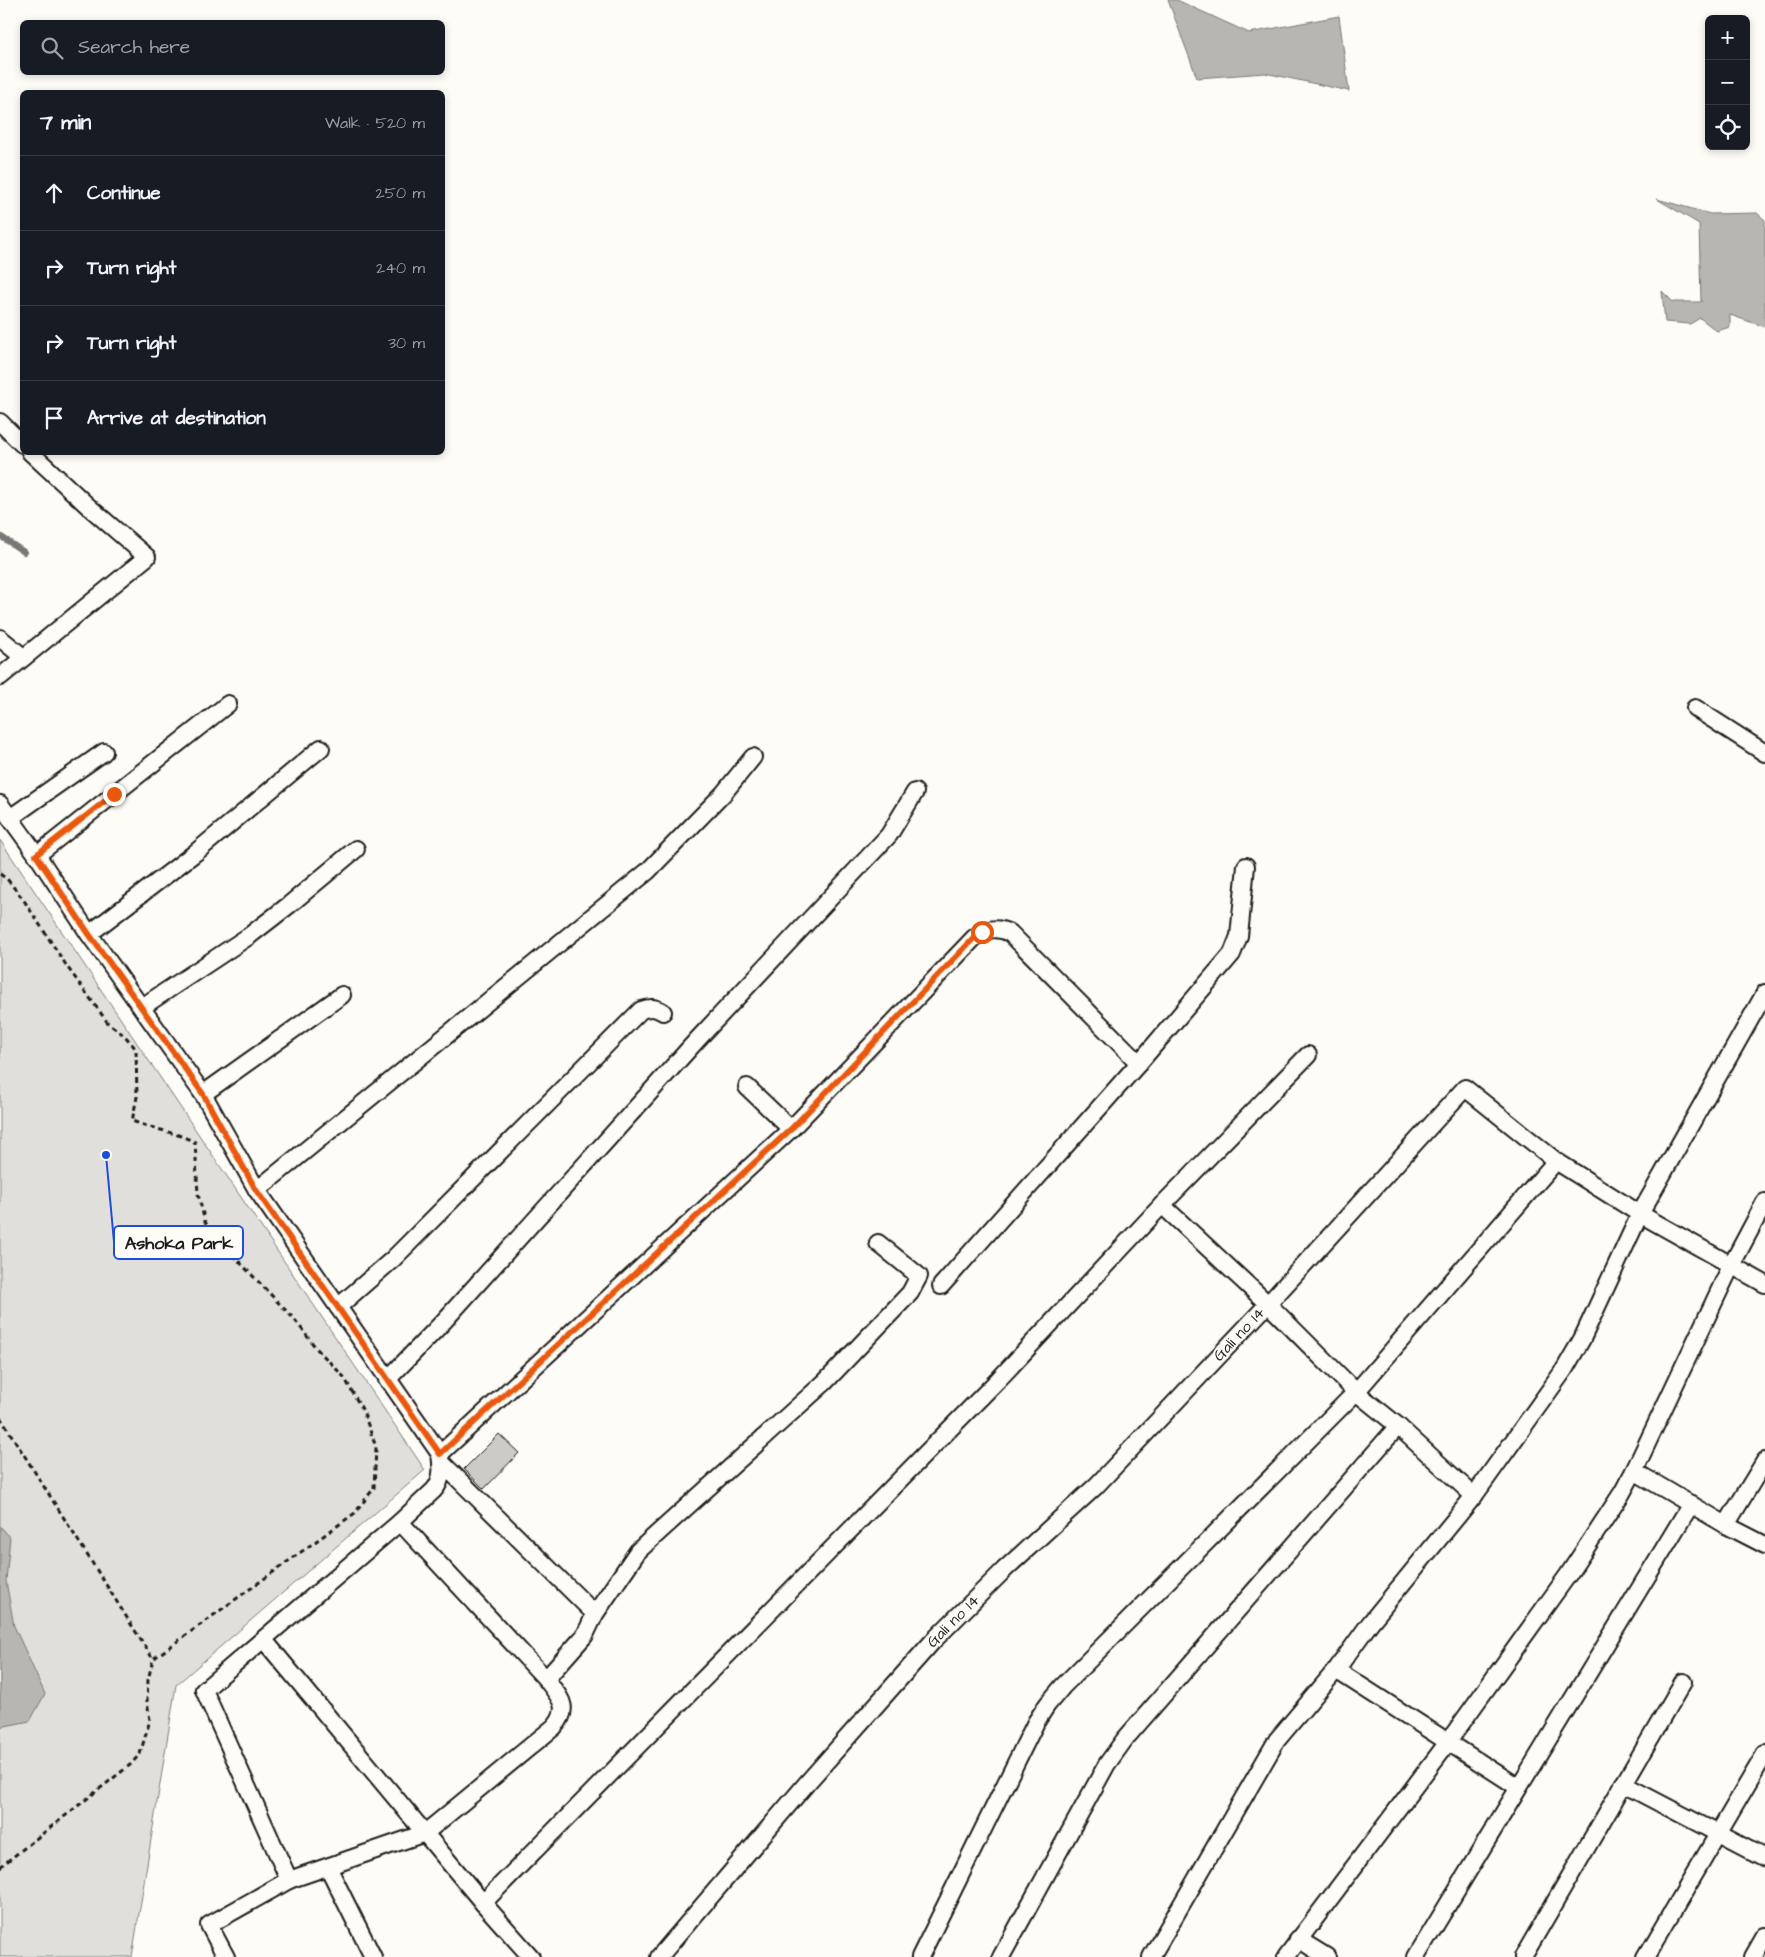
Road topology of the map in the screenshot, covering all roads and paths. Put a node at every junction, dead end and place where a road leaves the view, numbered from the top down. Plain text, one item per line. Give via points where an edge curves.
1 (0, 422) edge
2 (20, 442) edge
3 (33, 455) edge
4 (0, 638) edge
5 (23, 657) junction
6 (0, 677) edge
7 (228, 704) dead end
8 (1695, 708) dead end
9 (321, 748) dead end
10 (104, 752) dead end
11 (1765, 753) edge
12 (753, 757) dead end
13 (916, 792) dead end
14 (0, 804) edge
15 (10, 818) junction
16 (356, 849) dead end
17 (36, 855) junction
18 (1246, 866) dead end
19 (0, 874) edge
20 (89, 934) junction
21 (1765, 993) edge
22 (342, 995) dead end
23 (142, 1007) junction
24 (663, 1012) dead end
25 (1308, 1055) dead end
26 (1139, 1064) junction
27 (747, 1087) dead end
28 (203, 1094) junction
29 (791, 1129) junction
30 (1556, 1160) junction
31 (256, 1190) junction
32 (1765, 1202) edge
33 (1162, 1205) junction
34 (1640, 1214) junction
35 (878, 1243) dead end
36 (1731, 1266) junction
37 (1765, 1284) edge
38 (941, 1286) dead end
39 (1268, 1304) junction
40 (338, 1307) junction
41 (387, 1380) junction
42 (1356, 1392) junction
43 (0, 1417) edge
44 (1398, 1426) junction
45 (440, 1458) junction
46 (1765, 1461) edge
47 (1634, 1471) junction
48 (1474, 1496) junction
49 (1691, 1504) junction
50 (400, 1522) junction
51 (1726, 1525) junction
52 (1765, 1545) edge
53 (595, 1614) junction
54 (264, 1640) junction
55 (153, 1659) junction
56 (1336, 1670) junction
57 (546, 1679) junction
58 (1683, 1682) dead end
59 (1448, 1742) junction
60 (1765, 1754) edge
61 (1623, 1784) junction
62 (1518, 1787) junction
63 (425, 1833) junction
64 (1718, 1834) junction
65 (1765, 1858) edge
66 (0, 1867) edge
67 (328, 1867) junction
68 (289, 1880) junction
69 (483, 1903) junction
70 (1765, 1936) edge
71 (1298, 1939) junction
72 (226, 1957) edge
73 (373, 1957) edge
74 (531, 1957) edge
75 (659, 1957) edge
76 (920, 1957) edge
77 (1002, 1957) edge
78 (1151, 1957) edge
79 (1286, 1957) edge
80 (1327, 1957) edge
81 (1416, 1957) edge
82 (1523, 1957) edge
83 (1646, 1957) edge
84 (1753, 1957) edge

1 - 2 street
3 - 5 street via 89,508 147,556
4 - 5 street
5 - 6 street
7 - 17 street
8 - 11 street
9 - 20 street via 195,853
10 - 15 street
12 - 31 street via 724,794 648,871
13 - 41 street via 889,834
14 - 15 street
15 - 17 street
16 - 23 street via 249,936
17 - 20 street
18 - 26 street via 1239,936 1232,954
19 - 55 path via 23,899 108,1023 136,1050 137,1097 132,1121 179,1134 195,1142 198,1194 205,1222 344,1377 363,1411 376,1447 374,1488 355,1513
20 - 23 street
21 - 34 street
22 - 28 street
23 - 28 street
24 - 40 street via 648,1007 641,1010 393,1259
25 - 33 street
26 - 29 street via 1010,934 1002,929 992,929 974,938
26 - 38 street
27 - 29 street
28 - 31 street
29 - 45 street
30 - 34 street
30 - 39 street, Gali no 14 via 1465,1088
30 - 42 street
31 - 40 street
32 - 36 street
33 - 39 street
33 - 69 street via 990,1388
34 - 36 street
34 - 48 street via 1582,1339 1564,1370
35 - 53 street via 919,1276 910,1293 825,1382 638,1551
36 - 37 street
36 - 47 street
39 - 42 street
39 - 75 street, Gali no 14 via 1096,1486 1004,1570 933,1641
40 - 41 street
41 - 45 street
42 - 44 street
42 - 76 street via 1047,1705
43 - 55 path
44 - 48 street
44 - 77 street via 1120,1746 1107,1764
45 - 50 street via 438,1485
45 - 53 street
46 - 51 street
47 - 49 street
47 - 59 street via 1568,1575
48 - 56 street via 1370,1623
49 - 51 street
49 - 62 street
50 - 54 street
50 - 57 street
51 - 52 street
53 - 57 street via 585,1635
54 - 63 street
54 - 68 street via 204,1690
55 - 66 path via 147,1695 150,1720 140,1754 130,1766
56 - 59 street
56 - 78 street via 1277,1740
57 - 63 street via 563,1704 559,1722
58 - 61 street
59 - 62 street
59 - 71 street
60 - 64 street
61 - 64 street
61 - 82 street
62 - 81 street
63 - 67 street
63 - 69 street
64 - 65 street
64 - 83 street
67 - 68 street
67 - 73 street
68 - 72 street via 209,1925
69 - 74 street
70 - 84 street
71 - 79 street
71 - 80 street

